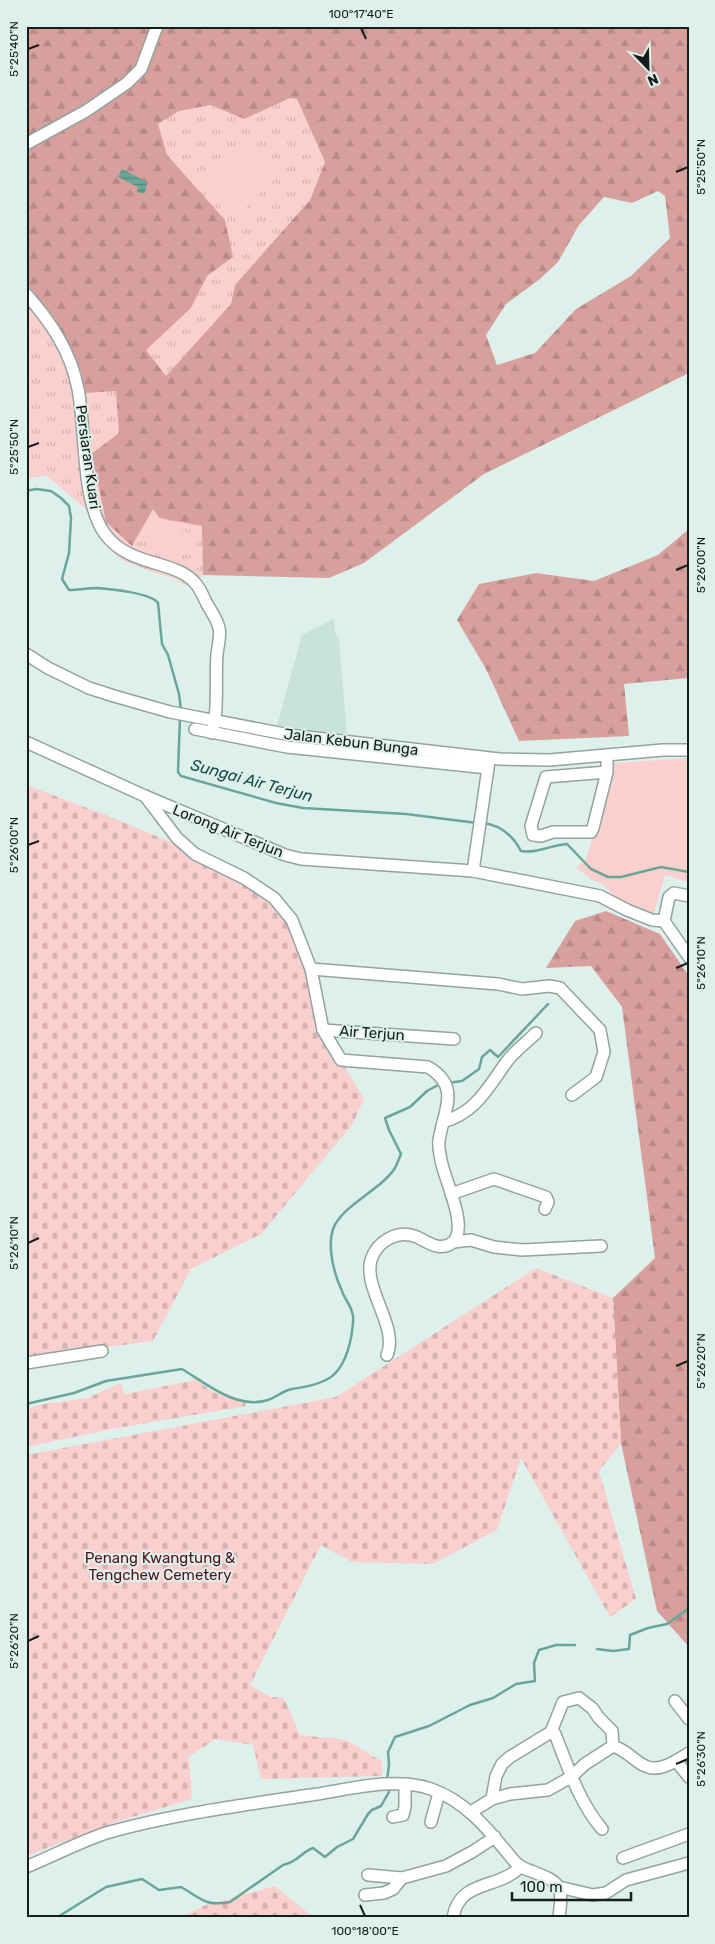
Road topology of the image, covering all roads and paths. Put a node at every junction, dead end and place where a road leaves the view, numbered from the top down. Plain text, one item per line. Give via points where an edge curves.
1 (157, 26) edge
2 (26, 144) edge
3 (26, 294) edge
4 (26, 654) edge
5 (215, 721) junction
6 (195, 729) dead end
7 (212, 733) junction
8 (26, 742) edge
9 (689, 750) edge
10 (607, 755) junction
11 (488, 763) junction
12 (607, 772) junction
13 (145, 796) junction
14 (473, 871) junction
15 (689, 896) edge
16 (664, 921) junction
17 (689, 957) edge
18 (311, 969) junction
19 (323, 1030) junction
20 (536, 1033) dead end
21 (454, 1039) dead end
22 (572, 1096) dead end
23 (443, 1122) junction
24 (451, 1194) junction
25 (545, 1209) dead end
26 (459, 1230) junction
27 (472, 1240) junction
28 (453, 1242) junction
29 (601, 1246) dead end
30 (102, 1351) dead end
31 (387, 1356) dead end
32 (26, 1363) edge
33 (675, 1701) dead end
34 (689, 1719) edge
35 (551, 1732) junction
36 (613, 1746) junction
37 (689, 1752) edge
38 (676, 1761) junction
39 (572, 1777) junction
40 (689, 1777) edge
41 (400, 1784) junction
42 (439, 1793) junction
43 (492, 1799) junction
44 (471, 1812) junction
45 (393, 1817) dead end
46 (431, 1822) dead end
47 (602, 1829) dead end
48 (689, 1834) edge
49 (495, 1837) junction
50 (623, 1858) dead end
51 (689, 1863) edge
52 (26, 1867) edge
53 (520, 1867) junction
54 (368, 1876) dead end
55 (402, 1878) junction
56 (559, 1886) junction
57 (365, 1896) dead end
58 (453, 1918) edge
59 (559, 1918) edge

1 - 2 street via 140,69 127,83 86,111
3 - 5 street, Persiaran Kuari via 54,329 74,371 94,513 104,533 119,549 181,573 195,582 220,629
4 - 5 street, Jalan Kebun Bunga via 89,688 170,712
5 - 7 street, Persiaran Kuari
5 - 11 street, Jalan Kebun Bunga
6 - 7 street
7 - 11 street via 287,747
8 - 13 street, Lorong Air Terjun
9 - 10 street, Jalan Kebun Bunga
10 - 11 street, Jalan Kebun Bunga
10 - 12 street
11 - 14 street
12 - 12 street via 592,830 533,835 531,826 547,776
13 - 14 street, Lorong Air Terjun via 285,855
13 - 18 street, Air Terjun via 177,838 195,854 244,878 274,898 292,920
14 - 16 street, Lorong Air Terjun via 600,896 652,920
15 - 16 street via 671,895
16 - 17 street
18 - 19 street, Air Terjun
18 - 22 street via 498,984 522,989 560,988 600,1030 604,1052 596,1077
19 - 21 street, Air Terjun
19 - 23 street via 341,1060 428,1066 439,1073 446,1086 448,1103
20 - 23 street via 509,1059 493,1085 471,1109
23 - 24 street via 438,1143
24 - 25 street via 494,1179 546,1197
24 - 26 street
26 - 27 street
26 - 28 street
27 - 28 street
27 - 29 street via 494,1247 522,1250
28 - 31 street via 434,1246 417,1237 402,1235 387,1239 376,1249 370,1263 370,1276 388,1334
30 - 32 street
33 - 34 street
35 - 36 street via 563,1702 578,1698 592,1708 612,1731
35 - 39 street via 555,1734
35 - 43 street via 502,1764
36 - 38 street via 648,1768
36 - 39 street via 585,1764
37 - 38 street
38 - 40 street
39 - 43 street via 548,1790
39 - 47 street via 588,1810
41 - 42 street via 419,1785
41 - 45 street via 405,1808 403,1816
41 - 52 street via 158,1820 105,1834
42 - 44 street
42 - 46 street
43 - 44 street
44 - 49 street
48 - 50 street
49 - 53 street
49 - 55 street via 446,1866
51 - 56 street via 626,1880 606,1893 593,1895
53 - 56 street via 554,1880
53 - 58 street via 506,1877 465,1894 456,1903
54 - 55 street
55 - 57 street via 393,1889
56 - 59 street

